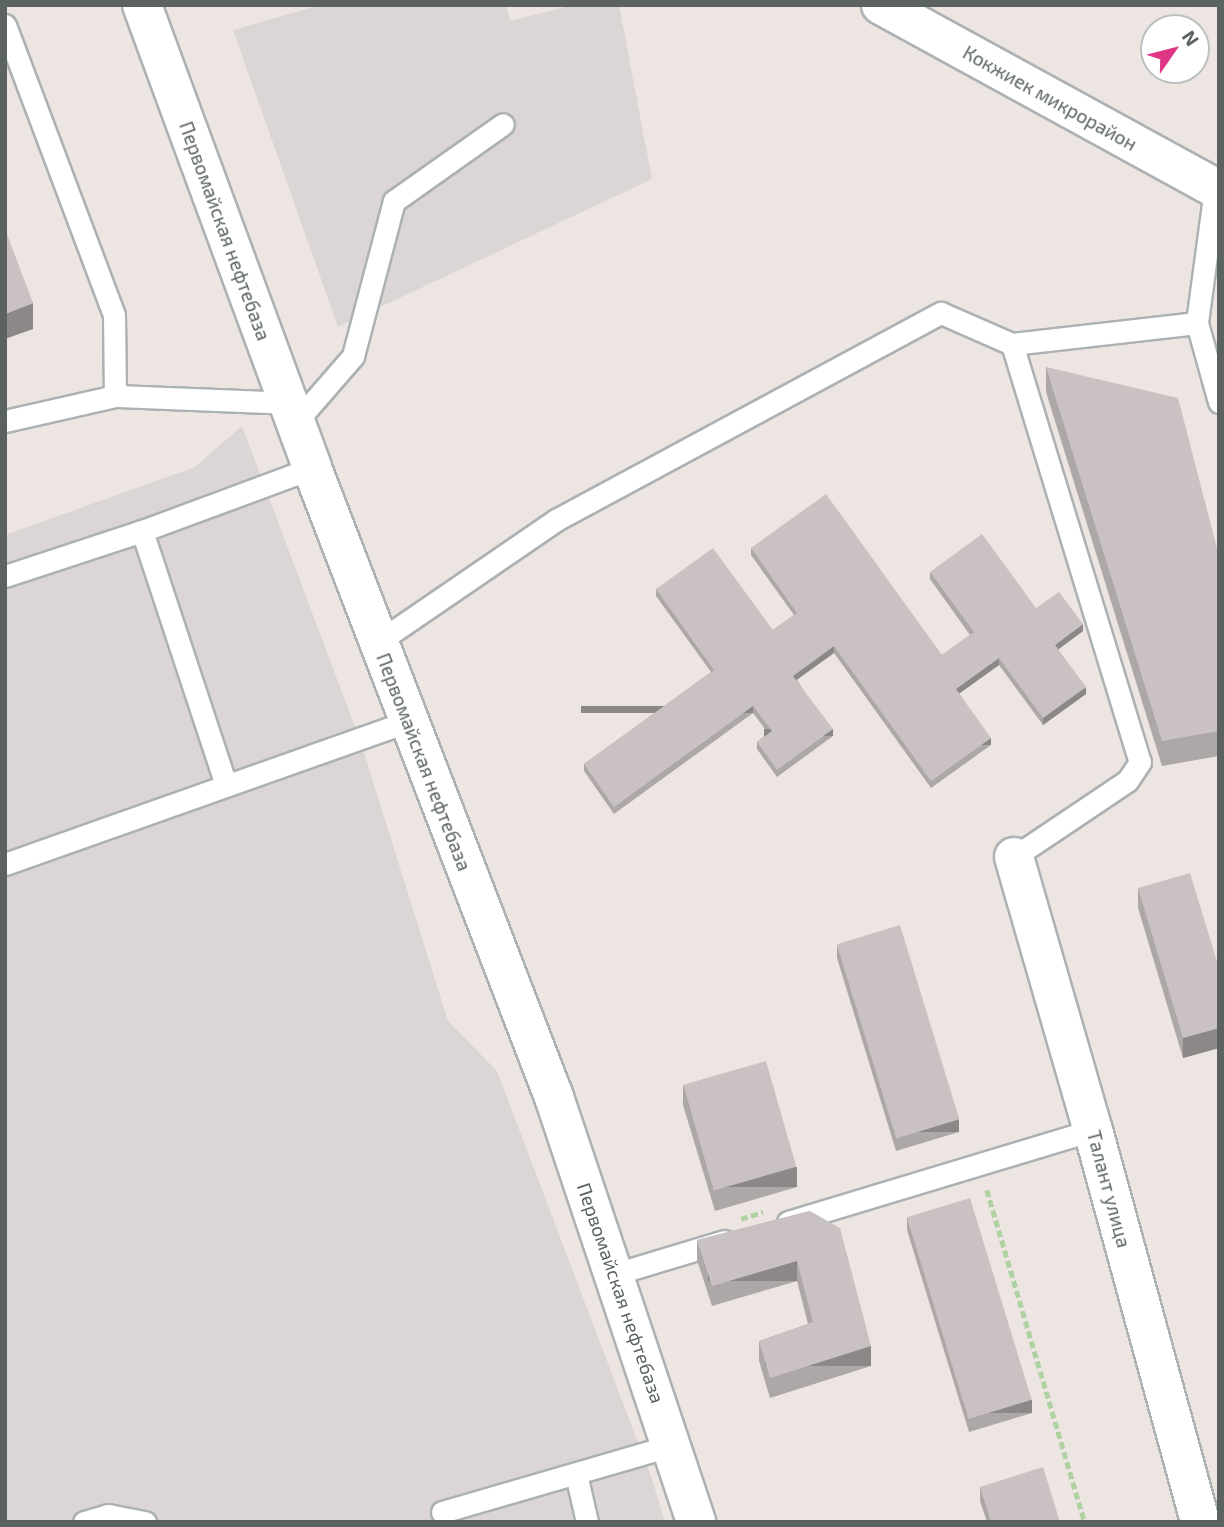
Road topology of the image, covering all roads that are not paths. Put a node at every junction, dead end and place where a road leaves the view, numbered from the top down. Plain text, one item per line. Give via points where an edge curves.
1 (881, 5) edge
2 (151, 7) edge
3 (5, 25) edge
4 (503, 124) dead end
5 (1217, 190) edge
6 (1196, 323) junction
7 (1012, 344) junction
8 (115, 396) junction
9 (1219, 402) edge
10 (291, 413) junction
11 (5, 421) edge
12 (312, 468) junction
13 (142, 531) junction
14 (5, 576) edge
15 (378, 642) junction
16 (409, 721) junction
17 (226, 785) junction
18 (1014, 857) joint
19 (5, 864) edge
20 (1093, 1130) junction
21 (768, 1219) edge
22 (742, 1227) edge
23 (615, 1273) junction
24 (672, 1445) junction
25 (576, 1474) junction
26 (442, 1512) dead end
27 (84, 1522) edge
28 (145, 1522) edge
29 (587, 1522) edge
30 (696, 1522) edge
31 (1200, 1522) edge

1 - 5 main road, Кокжиек микрорайон
2 - 10 main road, Первомайская нефтебаза
3 - 8 lane via 114,315
4 - 10 lane via 394,201 353,356
5 - 6 lane
6 - 7 lane
6 - 9 lane
7 - 15 lane via 941,313 556,520
7 - 18 lane via 1140,762 1127,781
8 - 10 lane
8 - 11 lane
10 - 12 main road, Первомайская нефтебаза
12 - 13 lane
12 - 15 main road, Первомайская нефтебаза
13 - 14 lane
13 - 17 lane
15 - 16 main road, Первомайская нефтебаза
16 - 17 lane
16 - 23 main road, Первомайская нефтебаза via 554,1097
17 - 19 lane
18 - 20 main road, Талант улица
20 - 21 lane
20 - 31 main road, Талант улица
22 - 23 lane
23 - 24 main road, Первомайская нефтебаза
24 - 25 lane
24 - 30 main road, Первомайская нефтебаза
25 - 26 lane
25 - 29 lane
27 - 28 lane via 108,1515

